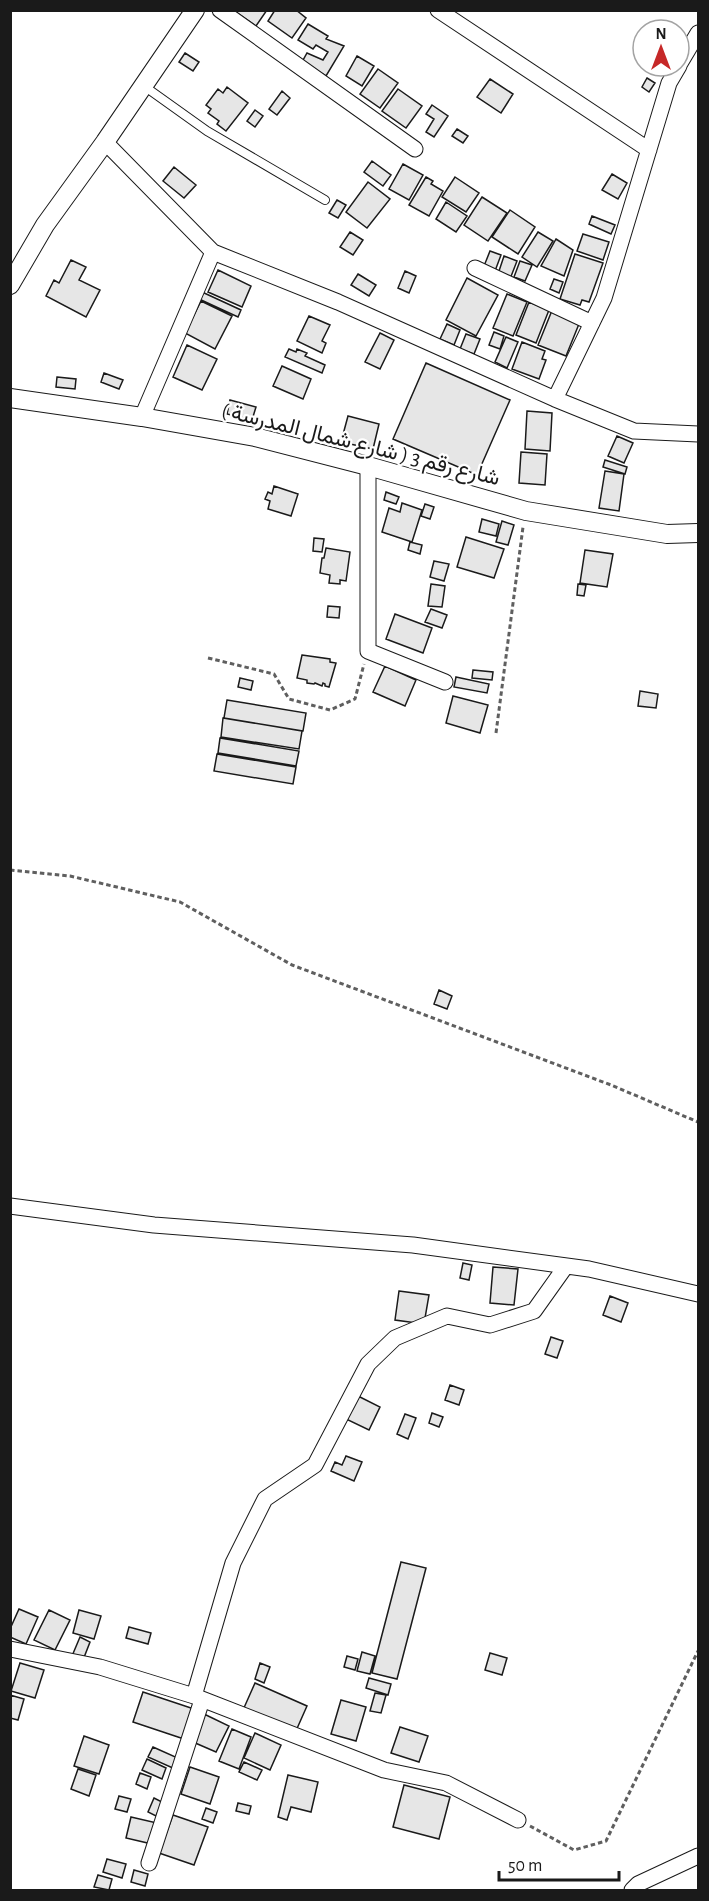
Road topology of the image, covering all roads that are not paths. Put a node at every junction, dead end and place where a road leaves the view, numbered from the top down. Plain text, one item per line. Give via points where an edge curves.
1 (195, 10) edge
2 (220, 10) edge
3 (438, 10) edge
4 (699, 33) edge
5 (691, 46) edge
6 (672, 78) edge
7 (144, 86) junction
8 (105, 142) junction
9 (415, 149) dead end
10 (649, 150) junction
11 (325, 200) dead end
12 (213, 252) junction
13 (475, 268) dead end
14 (10, 285) edge
15 (592, 323) junction
16 (10, 398) edge
17 (555, 399) junction
18 (142, 417) junction
19 (699, 434) edge
20 (368, 466) junction
21 (699, 533) edge
22 (445, 681) dead end
23 (10, 1206) edge
24 (566, 1266) junction
25 (699, 1294) edge
26 (10, 1649) edge
27 (198, 1698) junction
28 (518, 1820) road end
29 (699, 1856) edge
30 (149, 1863) dead end
31 (632, 1890) edge

1 - 7 street
2 - 9 street
3 - 10 street
4 - 5 street
6 - 10 street
7 - 8 street
7 - 11 lane via 207,130
8 - 12 street
8 - 14 street via 45,225
10 - 15 street via 604,298
12 - 17 street via 338,302
12 - 18 street
13 - 15 street
15 - 17 street
16 - 18 street, شارع رقم 3 ( شارع شمال المدرسة )
17 - 19 street via 634,431
18 - 20 street, شارع رقم 3 ( شارع شمال المدرسة ) via 255,437
20 - 21 street, شارع رقم 3 ( شارع شمال المدرسة ) via 526,511 667,534
20 - 22 street via 368,651
23 - 24 street via 154,1225 413,1245
24 - 25 street
24 - 27 street via 534,1311 490,1324 447,1316 395,1338 368,1364 315,1465 265,1499 233,1563
26 - 27 street via 100,1667
27 - 28 street via 384,1770 446,1784
27 - 30 street
29 - 31 street

